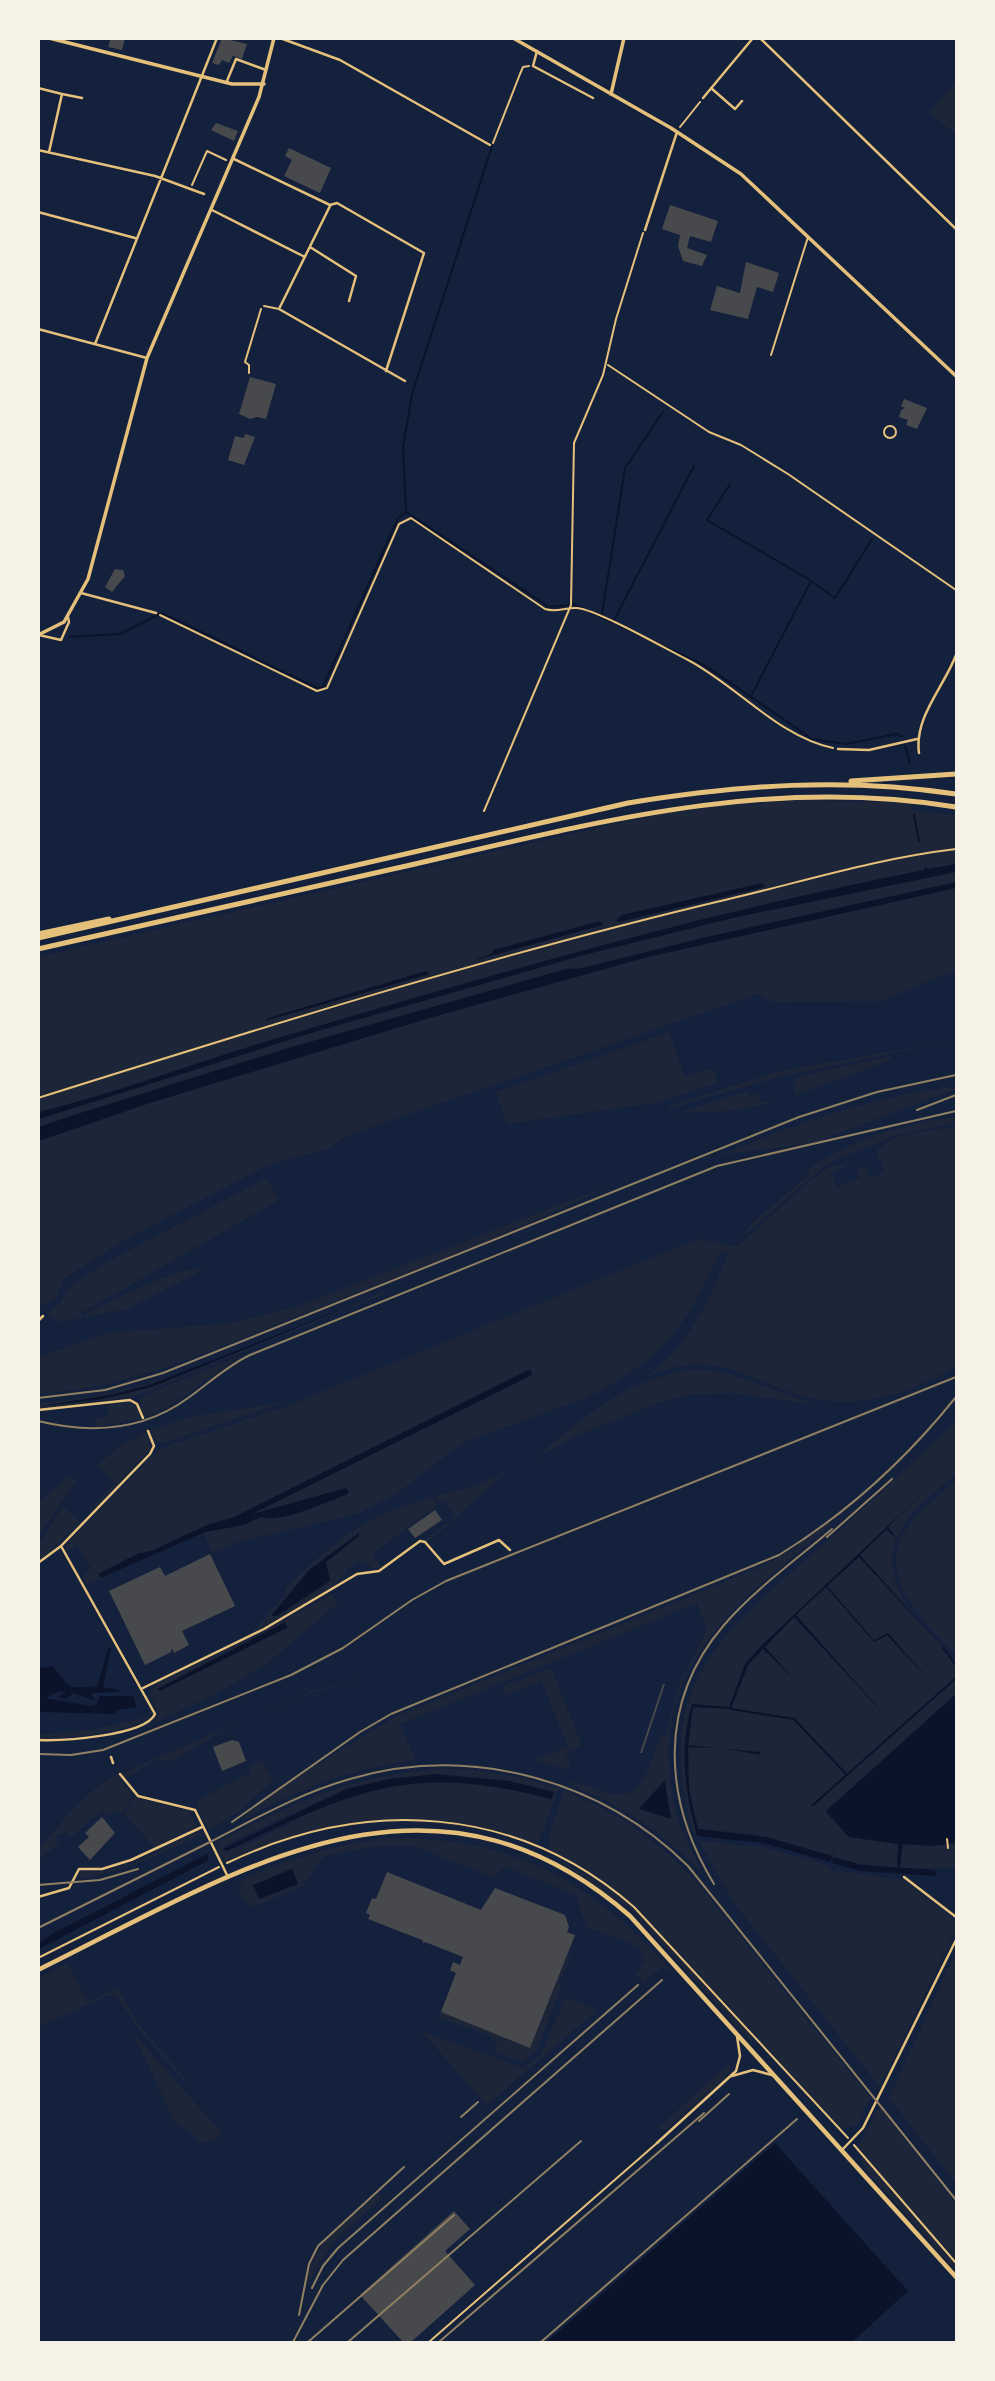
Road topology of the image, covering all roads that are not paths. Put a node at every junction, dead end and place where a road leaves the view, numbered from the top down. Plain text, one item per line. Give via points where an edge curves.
1 (49, 38) edge
2 (217, 38) edge
3 (274, 38) edge
4 (280, 38) edge
5 (513, 38) edge
6 (624, 38) edge
7 (753, 38) edge
8 (760, 38) edge
9 (537, 51) junction
10 (266, 69) junction
11 (202, 74) junction
12 (226, 82) junction
13 (264, 84) junction
14 (38, 88) edge
15 (711, 88) junction
16 (62, 94) junction
17 (611, 94) junction
18 (82, 98) dead end
19 (593, 98) dead end
20 (703, 98) road end
21 (742, 101) dead end
22 (677, 132) junction
23 (490, 145) road end
24 (38, 150) edge
25 (49, 152) junction
26 (233, 161) junction
27 (160, 177) junction
28 (204, 194) dead end
29 (330, 205) junction
30 (212, 210) junction
31 (38, 212) edge
32 (957, 229) edge
33 (645, 230) road end
34 (808, 236) junction
35 (135, 238) junction
36 (310, 247) junction
37 (305, 257) junction
38 (349, 301) dead end
39 (264, 306) road end
40 (279, 309) junction
41 (38, 329) edge
42 (95, 344) junction
43 (771, 355) dead end
44 (147, 358) junction
45 (386, 371) junction
46 (957, 376) edge
47 (405, 381) dead end
48 (81, 593) junction
49 (156, 613) road end
50 (68, 617) junction
51 (39, 635) edge
52 (957, 655) edge
53 (917, 739) junction
54 (838, 749) road end
55 (919, 753) dead end
56 (957, 774) edge
57 (775, 784) junction
58 (957, 794) edge
59 (957, 807) edge
60 (957, 849) edge
61 (38, 936) edge
62 (38, 949) edge
63 (38, 1098) edge
64 (43, 1317) dead end
65 (38, 1321) edge
66 (38, 1410) edge
67 (143, 1419) dead end
68 (148, 1431) dead end
69 (61, 1546) junction
70 (510, 1550) dead end
71 (38, 1563) edge
72 (143, 1688) junction
73 (106, 1735) junction
74 (38, 1740) edge
75 (108, 1741) dead end
76 (111, 1757) dead end
77 (113, 1763) dead end
78 (120, 1774) dead end
79 (202, 1827) junction
80 (228, 1877) junction
81 (904, 1877) dead end
82 (38, 1897) edge
83 (957, 1917) edge
84 (957, 1940) edge
85 (38, 1970) edge
86 (737, 2036) junction
87 (772, 2074) junction
88 (730, 2078) junction
89 (657, 2143) joint
90 (842, 2150) junction
91 (957, 2277) edge
92 (429, 2343) edge

1 - 11 main road
2 - 11 street
3 - 10 main road
4 - 23 street via 340,60
5 - 9 main road
6 - 17 main road
7 - 15 street
8 - 32 street
9 - 17 main road
9 - 19 street via 533,66
10 - 12 street via 236,59
10 - 13 main road
11 - 12 main road
11 - 27 street
12 - 13 main road
13 - 26 main road
14 - 16 street
15 - 20 street
15 - 21 street via 735,109
16 - 18 street
16 - 25 street
17 - 22 main road
22 - 33 street
22 - 34 main road via 741,174
24 - 25 street
25 - 27 street
26 - 29 street
26 - 30 main road
27 - 28 street
27 - 35 street
29 - 36 street
29 - 45 street via 337,202 425,254
30 - 37 street
30 - 44 main road
31 - 35 street
34 - 43 lane
34 - 46 main road
35 - 42 street
36 - 37 street
36 - 38 street via 356,276
37 - 40 street
39 - 40 lane
40 - 45 street
41 - 42 street
42 - 44 street
44 - 48 main road
45 - 47 street
48 - 49 street
48 - 50 main road
50 - 51 main road via 57,628
50 - 51 street via 61,640
52 - 53 street
53 - 54 street via 869,750
53 - 55 street
56 - 57 highway
57 - 58 highway via 853,784
57 - 61 highway via 628,803
59 - 62 highway via 917,800 813,796 675,807
60 - 63 lane via 897,856 625,923
64 - 65 street
66 - 67 street via 130,1400 137,1404
68 - 69 street via 152,1452
69 - 71 street
69 - 72 street
70 - 72 street via 500,1540 444,1564 420,1541 379,1571 357,1574 264,1629
72 - 73 street via 154,1717
73 - 74 street
73 - 75 street
76 - 77 street
78 - 79 street via 138,1796 195,1810
79 - 80 street
79 - 82 street via 120,1864 81,1868 69,1888
80 - 85 main road
80 - 86 main road via 305,1846 374,1833 459,1835 515,1848 568,1871 611,1901 648,1934
81 - 83 street
84 - 90 street via 860,2132
86 - 87 main road
86 - 88 street via 739,2064
87 - 88 street via 752,2070
87 - 90 main road
88 - 89 street
89 - 92 lane
90 - 91 main road

